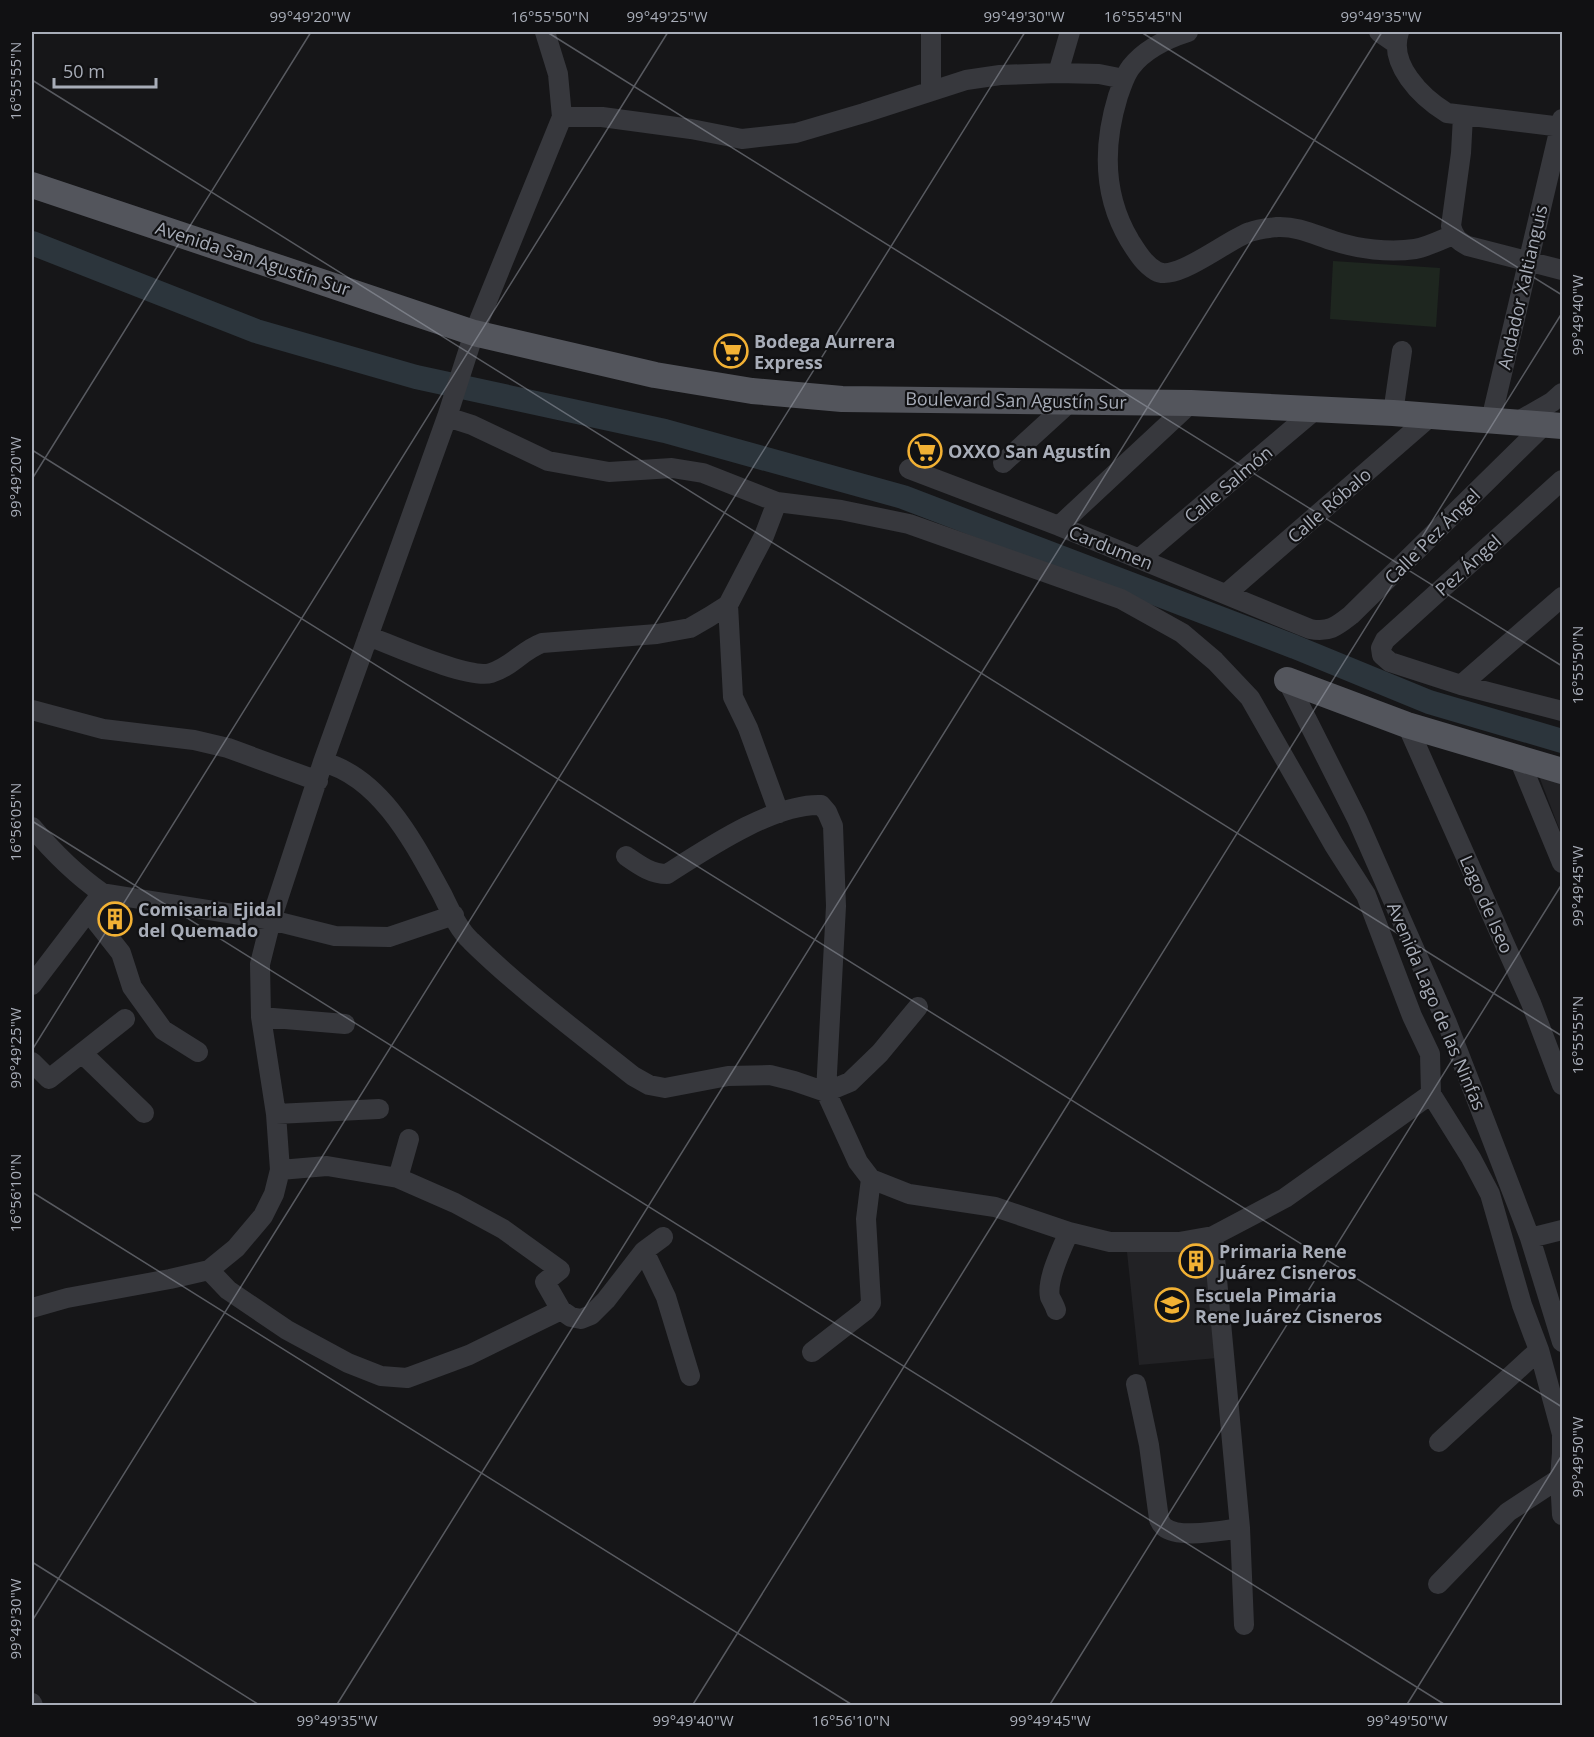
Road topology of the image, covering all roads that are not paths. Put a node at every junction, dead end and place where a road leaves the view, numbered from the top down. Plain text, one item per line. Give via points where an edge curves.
1 (545, 32) edge
2 (931, 32) edge
3 (1070, 32) edge
4 (1188, 32) edge
5 (1378, 32) edge
6 (1397, 37) edge
7 (1058, 73) junction
8 (1124, 79) junction
9 (931, 90) junction
10 (1463, 116) junction
11 (562, 117) junction
12 (1562, 124) edge
13 (32, 185) edge
14 (1453, 235) junction
15 (1528, 261) junction
16 (1563, 270) edge
17 (471, 345) junction
18 (1402, 351) dead end
19 (1563, 393) edge
20 (1072, 400) junction
21 (1191, 403) junction
22 (1316, 409) junction
23 (449, 412) junction
24 (1393, 413) junction
25 (1432, 415) junction
26 (1491, 420) junction
27 (1517, 422) junction
28 (1555, 425) edge
29 (1003, 463) dead end
30 (909, 469) dead end
31 (1563, 480) edge
32 (777, 502) junction
33 (1059, 526) junction
34 (1139, 559) junction
35 (1226, 594) junction
36 (1563, 597) edge
37 (728, 604) junction
38 (1310, 629) joint
39 (368, 636) junction
40 (1287, 680) joint
41 (1461, 685) junction
42 (32, 710) edge
43 (1563, 711) edge
44 (1407, 726) junction
45 (1519, 759) junction
46 (323, 762) junction
47 (1563, 771) edge
48 (318, 782) junction
49 (779, 813) junction
50 (32, 827) edge
51 (626, 856) dead end
52 (1563, 862) edge
53 (102, 893) junction
54 (88, 911) junction
55 (453, 915) junction
56 (271, 920) junction
57 (32, 985) edge
58 (918, 1007) dead end
59 (261, 1017) junction
60 (125, 1019) dead end
61 (345, 1023) dead end
62 (198, 1052) dead end
63 (83, 1054) junction
64 (32, 1062) edge
65 (1563, 1085) edge
66 (826, 1092) junction
67 (1431, 1094) junction
68 (379, 1109) dead end
69 (144, 1113) dead end
70 (276, 1114) junction
71 (409, 1139) dead end
72 (280, 1170) junction
73 (398, 1178) junction
74 (871, 1179) junction
75 (1563, 1230) edge
76 (1069, 1232) junction
77 (1213, 1236) junction
78 (663, 1237) dead end
79 (1530, 1238) junction
80 (644, 1251) junction
81 (208, 1270) junction
82 (32, 1308) edge
83 (561, 1310) junction
84 (1056, 1310) dead end
85 (1563, 1342) edge
86 (1539, 1350) junction
87 (812, 1352) dead end
88 (690, 1376) dead end
89 (1136, 1384) dead end
90 (1439, 1442) dead end
91 (1560, 1478) junction
92 (1562, 1515) edge
93 (1240, 1528) junction
94 (1438, 1584) dead end
95 (1244, 1625) dead end

1 - 11 street via 558,74
2 - 9 street
3 - 7 street
4 - 8 street via 1147,50
5 - 6 street
6 - 10 street via 1400,62 1412,83 1434,105
7 - 8 street
7 - 9 street via 1000,75
8 - 14 street via 1111,118 1109,190 1119,223 1144,262 1158,272 1168,274 1250,232 1278,227 1305,230 1335,242 1383,251 1416,249
9 - 11 street via 796,132 742,139 602,117
10 - 12 street
10 - 14 street
11 - 17 street
12 - 15 street, Andador Xaltianguis
13 - 17 main road, Avenida San Agustín Sur
14 - 15 street via 1468,246
15 - 16 street
15 - 26 street, Andador Xaltianguis
17 - 20 main road, Boulevard San Agustín Sur via 752,391 842,399
17 - 23 street
18 - 24 street
19 - 27 street
20 - 21 main road, Boulevard San Agustín Sur
20 - 29 street
21 - 22 main road, Boulevard San Agustín Sur
21 - 33 street
22 - 24 main road, Boulevard San Agustín Sur
22 - 34 street, Calle Salmón
23 - 32 street via 548,461 609,472 672,468 703,473
23 - 39 street
24 - 25 main road, Boulevard San Agustín Sur
25 - 26 main road, Boulevard San Agustín Sur
25 - 35 street, Calle Róbalo
26 - 27 main road, Boulevard San Agustín Sur
27 - 28 main road, Boulevard San Agustín Sur
28 - 38 street, Calle Pez Ángel via 1351,615 1334,629
30 - 33 street, Cardumen
31 - 41 street, Pez Ángel via 1385,640 1381,648 1389,662
32 - 37 street via 764,536
32 - 67 street via 909,524 1121,599 1182,633 1215,661 1250,698 1366,895 1430,1054
33 - 34 street, Cardumen
34 - 35 street, Cardumen
35 - 38 street, Cardumen
36 - 41 street
37 - 39 street via 690,628 542,643 529,648 508,667 487,675 445,665
37 - 49 street via 732,697 748,728
39 - 46 street
40 - 44 main road
40 - 79 street, Avenida Lago de las Ninfas via 1357,819 1447,1023
41 - 43 street
42 - 48 street via 103,729 228,748
44 - 45 main road
44 - 65 street, Lago de Iseo via 1531,1003
45 - 47 main road
45 - 52 street
46 - 48 street
46 - 55 street via 339,766 365,783 388,807
48 - 56 street
49 - 51 street via 733,834 667,874 647,870
49 - 66 street via 821,805 833,826 836,906
50 - 53 street via 80,878
53 - 54 street
53 - 56 street
54 - 57 street
54 - 62 street via 121,953 132,987 163,1030
55 - 56 street via 389,937 335,936
55 - 66 street via 469,939 529,992 649,1085 665,1088 728,1076 770,1076
56 - 59 street via 260,964
58 - 66 street via 850,1082
59 - 61 street
59 - 70 street
60 - 63 street
63 - 64 street via 49,1079
63 - 69 street
66 - 74 street via 858,1162
67 - 77 street via 1285,1198
67 - 86 street via 1490,1194
68 - 70 street
70 - 72 street
71 - 73 street
72 - 73 street via 327,1166
72 - 81 street via 263,1216 236,1248
73 - 83 street via 503,1228 560,1270 545,1282
74 - 76 street via 909,1194 995,1207
74 - 87 street via 866,1219 871,1303
75 - 79 street
76 - 77 street via 1110,1242 1179,1242
76 - 84 street via 1056,1261 1051,1286
77 - 93 street
78 - 80 street
79 - 85 street, Avenida Lago de las Ninfas
80 - 83 street via 591,1315 581,1319
80 - 88 street via 666,1297
81 - 82 street
81 - 83 street via 228,1290 287,1330 381,1376 407,1378 469,1355
86 - 90 street
86 - 91 street via 1562,1434
89 - 93 street via 1159,1519 1164,1527 1178,1533
91 - 92 street
91 - 94 street via 1508,1512
93 - 95 street

